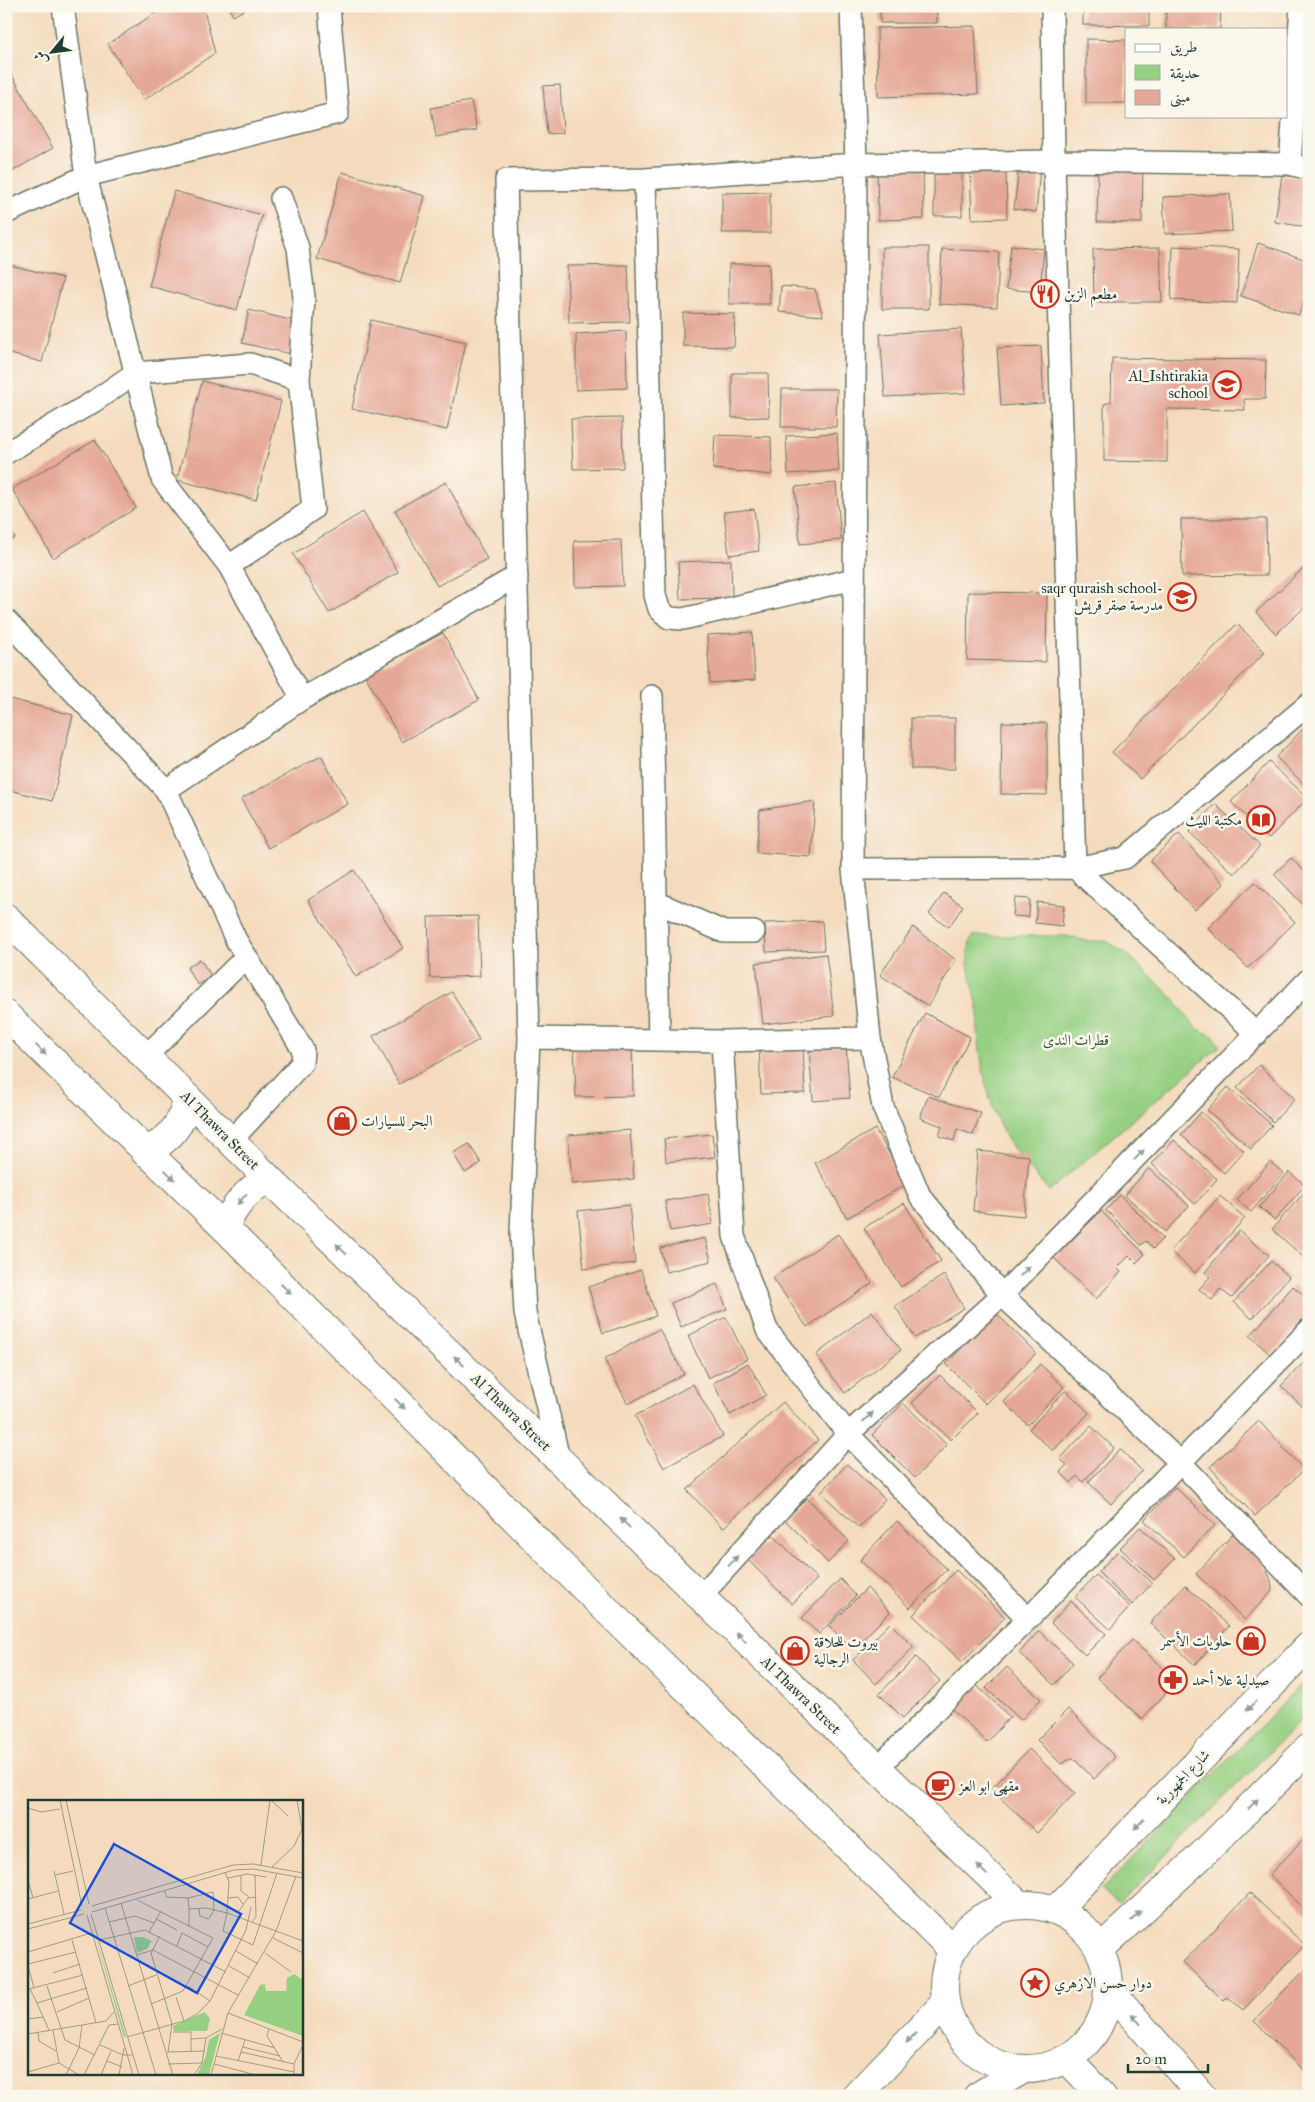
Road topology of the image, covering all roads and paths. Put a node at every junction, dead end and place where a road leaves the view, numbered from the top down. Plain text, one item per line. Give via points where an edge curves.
1 (62, 6) edge
2 (329, 6) edge
3 (851, 6) edge
4 (1052, 6) edge
5 (1301, 6) edge
6 (1054, 161) junction
7 (856, 164) junction
8 (1300, 167) edge
9 (86, 176) junction
10 (645, 179) junction
11 (281, 198) dead end
12 (6, 212) edge
13 (136, 373) junction
14 (299, 380) junction
15 (6, 453) edge
16 (229, 566) junction
17 (517, 576) junction
18 (854, 579) junction
19 (6, 620) edge
20 (652, 696) dead end
21 (302, 699) junction
22 (1309, 704) edge
23 (166, 790) junction
24 (1075, 868) junction
25 (852, 870) junction
26 (656, 902) junction
27 (6, 918) edge
28 (754, 932) dead end
29 (246, 956) junction
30 (1309, 979) edge
31 (6, 1016) edge
32 (1257, 1034) junction
33 (529, 1038) junction
34 (870, 1038) junction
35 (659, 1040) junction
36 (722, 1041) junction
37 (146, 1056) junction
38 (188, 1098) junction
39 (231, 1141) junction
40 (145, 1152) junction
41 (268, 1178) junction
42 (224, 1228) junction
43 (1002, 1295) junction
44 (1309, 1330) edge
45 (848, 1434) junction
46 (559, 1459) junction
47 (1180, 1462) junction
48 (1309, 1596) edge
49 (700, 1597) junction
50 (1028, 1618) junction
51 (1309, 1646) edge
52 (1305, 1759) edge
53 (876, 1769) junction
54 (1018, 1904) junction
55 (1057, 1909) junction
56 (952, 1949) junction
57 (1100, 1949) junction
58 (1109, 1989) junction
59 (945, 2002) junction
60 (1067, 2059) junction
61 (1022, 2070) junction
62 (1199, 2095) edge
63 (856, 2096) edge
64 (978, 2096) edge
65 (1102, 2096) edge

1 - 9 street
2 - 9 street via 338,113
3 - 7 street
4 - 6 street
5 - 8 street
6 - 7 street
6 - 8 street
6 - 24 street
7 - 10 street
7 - 18 street
9 - 12 street
9 - 13 street
10 - 17 street via 506,180
10 - 18 street via 655,595 659,609 669,618 683,619
11 - 14 street via 298,248 304,297
13 - 14 street via 250,364
13 - 15 street via 94,402
13 - 16 street via 162,479
14 - 16 street via 313,509
16 - 21 street
17 - 21 street
17 - 33 street
18 - 25 street
19 - 23 street
20 - 26 street
21 - 23 street
22 - 24 street via 1125,858
23 - 29 street
24 - 25 street
24 - 32 street
25 - 34 street
26 - 28 street via 724,932
26 - 35 street
27 - 37 main road, Al Thawra Street
29 - 37 street
29 - 39 street via 303,1050 302,1063
30 - 32 street
31 -> 40 main road
43 -> 32 street
33 - 35 street
33 - 46 street via 521,1232 525,1313
34 - 36 street
34 - 43 street via 883,1107 920,1196
35 - 36 street
36 - 45 street via 734,1236 767,1330
37 - 38 main road, Al Thawra Street
38 - 39 main road, Al Thawra Street
38 - 40 main road via 184,1116 174,1131 162,1144
39 - 41 main road, Al Thawra Street
40 -> 42 main road
41 -> 42 main road via 241,1198
46 -> 41 main road, Al Thawra Street
42 -> 56 main road
45 -> 43 street
43 - 47 street
44 - 47 street
49 -> 45 street
45 - 50 street
49 -> 46 main road, Al Thawra Street
47 - 48 street
47 - 50 street
53 -> 49 main road, Al Thawra Street
50 - 53 street
51 -> 55 main road, شارع الجمهورية
57 -> 52 main road
54 -> 53 main road, Al Thawra Street
54 - 55 main road
54 - 56 main road via 991,1911 968,1927
55 - 57 main road via 1074,1919
56 - 59 main road via 944,1975
57 - 58 main road via 1107,1968
58 - 60 main road via 1098,2029
62 -> 58 main road
59 - 61 main road via 954,2028 972,2049 995,2064
59 -> 63 main road
60 - 61 main road via 1045,2068
60 - 65 main road
61 - 64 main road

